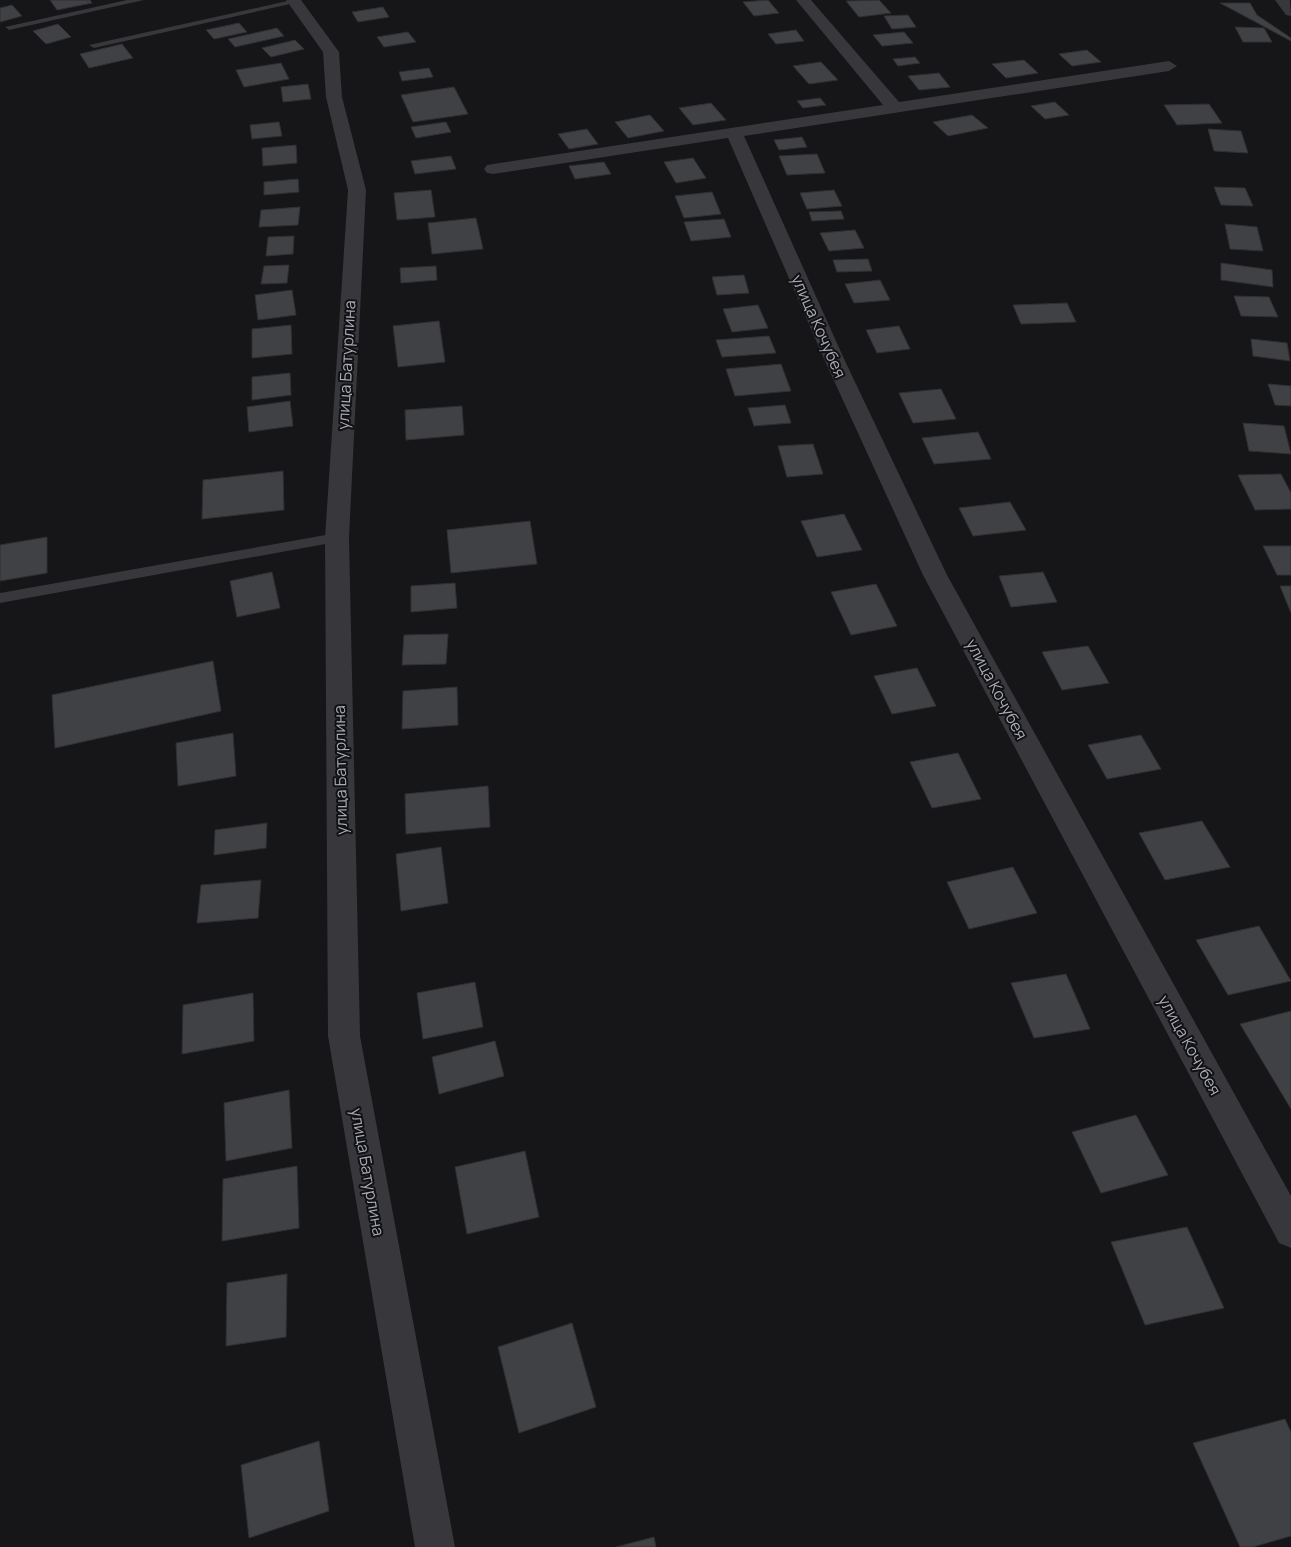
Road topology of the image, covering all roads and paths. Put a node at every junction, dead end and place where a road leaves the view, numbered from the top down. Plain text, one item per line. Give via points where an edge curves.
1 (140, 0) edge
2 (803, 0) edge
3 (1282, 0) edge
4 (294, 1) edge
5 (1291, 12) edge
6 (9, 27) dead end
7 (94, 45) dead end
8 (1169, 66) dead end
9 (894, 108) junction
10 (734, 132) junction
11 (493, 169) dead end
12 (337, 538) junction
13 (0, 598) edge
14 (1291, 1231) edge
15 (435, 1547) edge

1 - 6 lane
2 - 9 street
3 - 5 street
4 - 7 lane
4 - 12 street, улица Батурлина via 331,52 334,97 357,190
8 - 9 street
9 - 10 street
10 - 11 street
10 - 14 street, улица Кочубея via 835,361 935,575
12 - 13 lane
12 - 15 street, улица Батурлина via 344,1036

